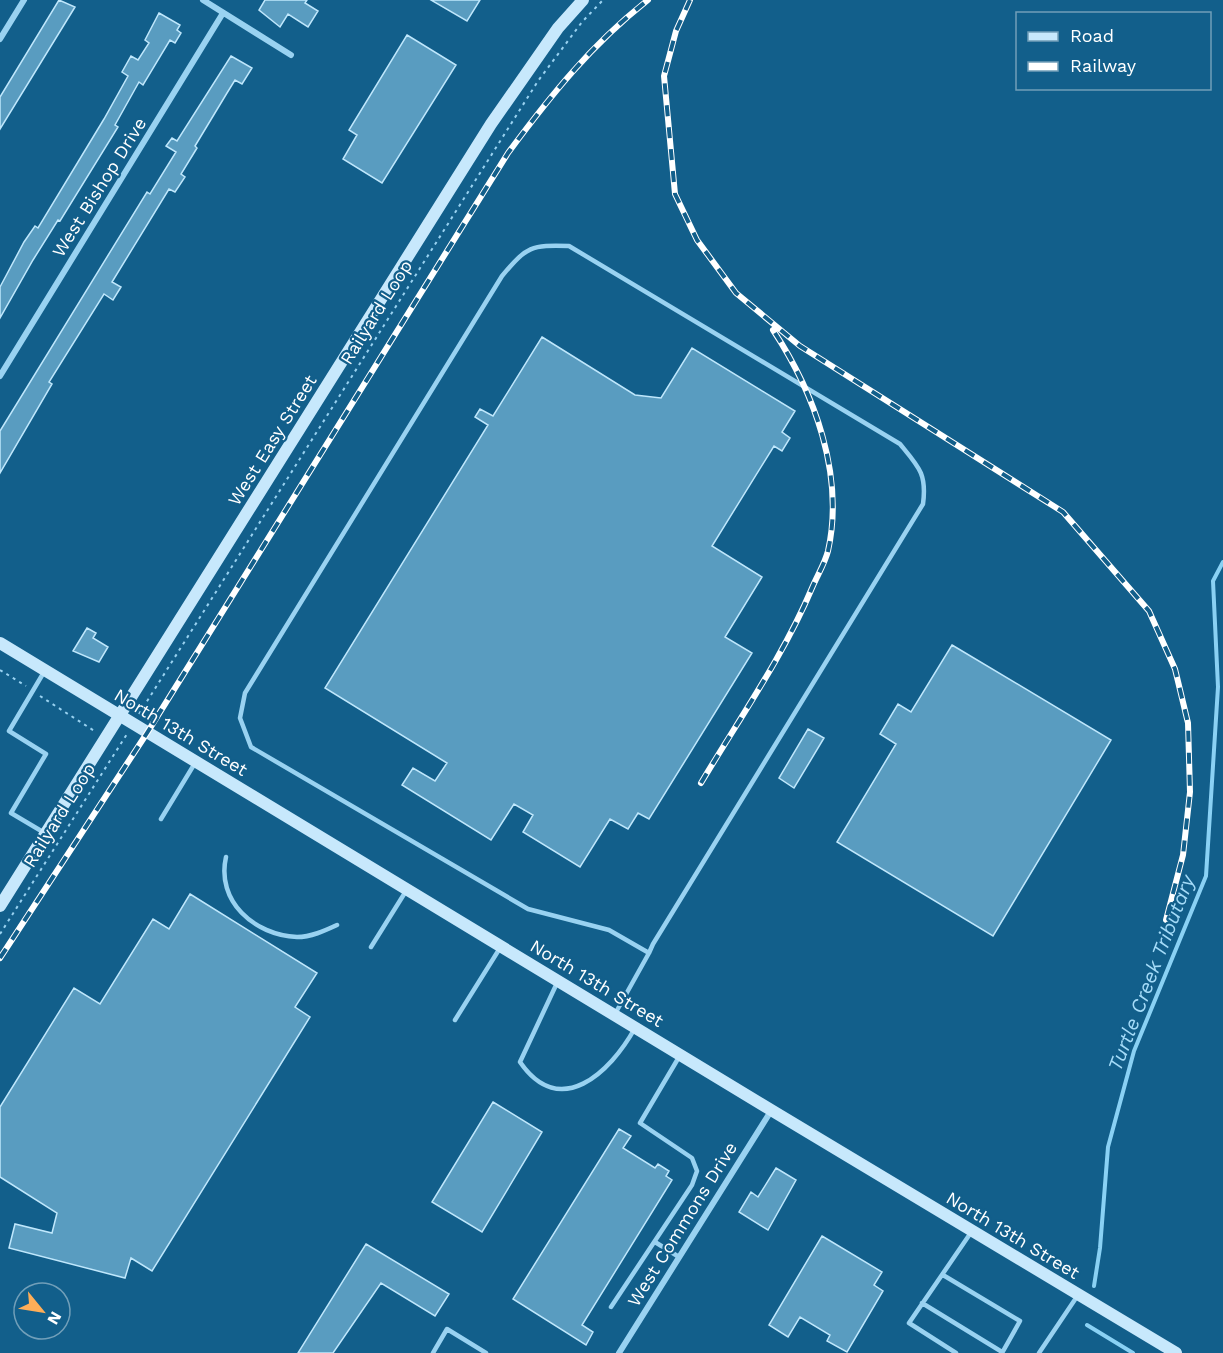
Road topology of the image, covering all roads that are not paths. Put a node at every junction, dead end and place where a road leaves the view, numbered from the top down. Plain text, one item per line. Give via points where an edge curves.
1 (24, 0) edge
2 (203, 0) edge
3 (583, 0) edge
4 (223, 13) junction
5 (0, 39) edge
6 (291, 55) dead end
7 (0, 376) edge
8 (0, 644) edge
9 (45, 671) junction
10 (120, 716) junction
11 (195, 763) junction
12 (161, 819) dead end
13 (46, 834) junction
14 (226, 857) dead end
15 (407, 889) junction
16 (0, 906) edge
17 (337, 925) dead end
18 (502, 946) junction
19 (371, 947) dead end
20 (649, 953) junction
21 (558, 980) junction
22 (615, 1014) junction
23 (455, 1020) dead end
24 (636, 1027) junction
25 (680, 1054) junction
26 (771, 1111) junction
27 (972, 1231) junction
28 (655, 1242) junction
29 (679, 1257) junction
30 (943, 1275) junction
31 (1078, 1294) junction
32 (922, 1303) junction
33 (611, 1307) dead end
34 (433, 1353) edge
35 (486, 1353) edge
36 (619, 1353) edge
37 (956, 1353) edge
38 (1002, 1353) edge
39 (1039, 1353) edge
40 (1176, 1353) edge

1 - 5 street
2 - 4 street
3 - 10 main road, West Easy Street via 558,28 491,124
4 - 6 street
4 - 7 street, West Bishop Drive
8 - 9 main road, North 13th Street
9 - 10 main road, North 13th Street
9 - 13 lane via 9,731 46,754 11,813
10 - 11 main road, North 13th Street
10 - 13 main road, West Easy Street
11 - 12 lane
11 - 15 main road, North 13th Street
13 - 16 main road, West Easy Street
14 - 17 lane via 222,873 231,900 256,926 298,937
15 - 18 main road, North 13th Street
15 - 19 lane
18 - 21 main road, North 13th Street
18 - 23 lane
20 - 20 lane via 923,504 926,483 900,444 569,246 540,245 520,254 502,276 245,693 240,718 251,747 528,909 609,930
20 - 22 lane
21 - 22 main road, North 13th Street
21 - 24 lane via 520,1062 532,1078 554,1090 573,1090 622,1051
22 - 24 main road, North 13th Street
24 - 25 main road, North 13th Street
25 - 26 main road, North 13th Street
25 - 28 lane via 640,1123 692,1158 697,1171 693,1185
26 - 27 main road, North 13th Street
26 - 29 street, West Commons Drive
27 - 30 lane
27 - 31 main road, North 13th Street
28 - 29 lane
28 - 33 lane
29 - 36 street, West Commons Drive
30 - 32 lane
30 - 38 lane via 1020,1321
31 - 39 lane
31 - 40 main road, North 13th Street
32 - 37 lane via 909,1323
32 - 38 lane
34 - 35 lane via 447,1329

